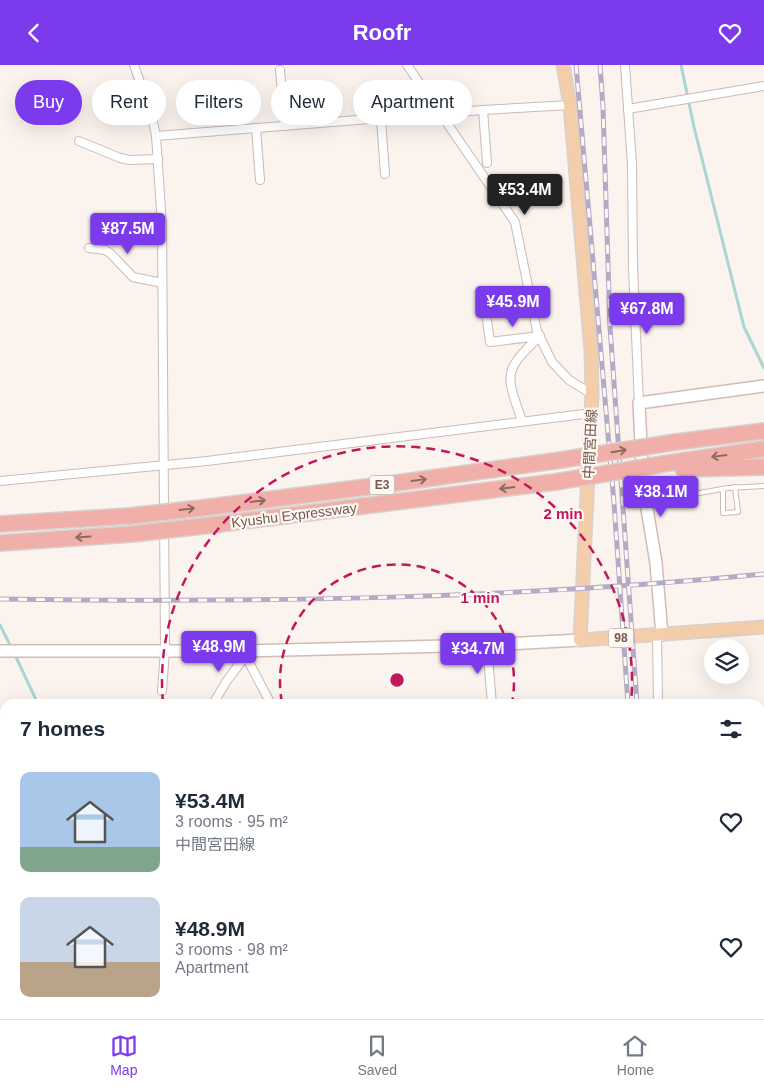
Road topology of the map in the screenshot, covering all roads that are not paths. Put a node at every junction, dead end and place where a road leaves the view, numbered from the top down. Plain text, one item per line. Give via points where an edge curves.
1 (134, 65) edge
2 (407, 65) edge
3 (563, 65) edge
4 (627, 66) edge
5 (280, 70) dead end
6 (418, 80) edge
7 (764, 86) edge
8 (570, 105) junction
9 (628, 109) junction
10 (483, 110) junction
11 (472, 111) edge
12 (353, 121) edge
13 (381, 125) edge
14 (449, 125) edge
15 (285, 126) junction
16 (256, 128) junction
17 (156, 136) junction
18 (79, 141) dead end
19 (158, 159) junction
20 (487, 163) dead end
21 (385, 174) dead end
22 (260, 181) dead end
23 (89, 248) dead end
24 (162, 283) junction
25 (486, 320) dead end
26 (540, 337) junction
27 (764, 387) edge
28 (592, 393) junction
29 (639, 403) junction
30 (592, 413) junction
31 (522, 421) junction
32 (764, 426) edge
33 (764, 431) edge
34 (714, 437) junction
35 (764, 449) edge
36 (164, 466) junction
37 (675, 466) junction
38 (764, 467) edge
39 (0, 481) edge
40 (764, 486) edge
41 (735, 487) junction
42 (723, 489) junction
43 (645, 503) junction
44 (0, 524) edge
45 (0, 543) edge
46 (764, 627) edge
47 (659, 635) junction
48 (580, 640) junction
49 (487, 645) junction
50 (165, 650) junction
51 (1, 651) edge
52 (245, 653) junction
53 (162, 691) dead end
54 (216, 699) edge
55 (268, 699) edge
56 (492, 699) edge
57 (658, 699) edge

1 - 17 street
2 - 6 street
3 - 8 main road, 中間宮田線
4 - 9 street
5 - 15 street
7 - 9 street
8 - 10 street
8 - 28 main road, 中間宮田線
9 - 29 street
10 - 11 street
10 - 20 street
12 - 15 street
13 - 21 street
14 - 26 street via 515,222
15 - 16 street
16 - 17 street
16 - 22 street
17 - 19 street
18 - 19 street via 120,158
19 - 24 street
23 - 24 street via 110,253 132,277
24 - 36 street
25 - 26 street via 490,342
26 - 28 street via 552,362 569,380
26 - 31 street via 511,368 509,379
27 - 29 street
28 - 30 main road, 中間宮田線
29 - 43 street
30 - 31 street
30 - 48 main road, 中間宮田線
31 - 36 street
32 - 34 lane
33 - 34 highway, Kyushu Expressway / E3
44 -> 34 highway, Kyushu Expressway / E3, bridge via 130,516 210,507
35 -> 37 highway, Kyushu Expressway / E3
36 - 39 street
36 - 50 street
37 - 38 highway
37 -> 45 highway, Kyushu Expressway / E3, bridge via 212,525
40 - 41 lane
41 - 42 lane
41 - 42 lane via 738,512 723,513
42 - 43 lane
43 - 47 street via 656,563
46 - 47 main road, 98
47 - 48 main road, 98
47 - 57 street
48 - 49 street
49 - 52 street
49 - 56 street
50 - 51 street
50 - 52 street
50 - 53 street
52 - 54 street
52 - 55 street

